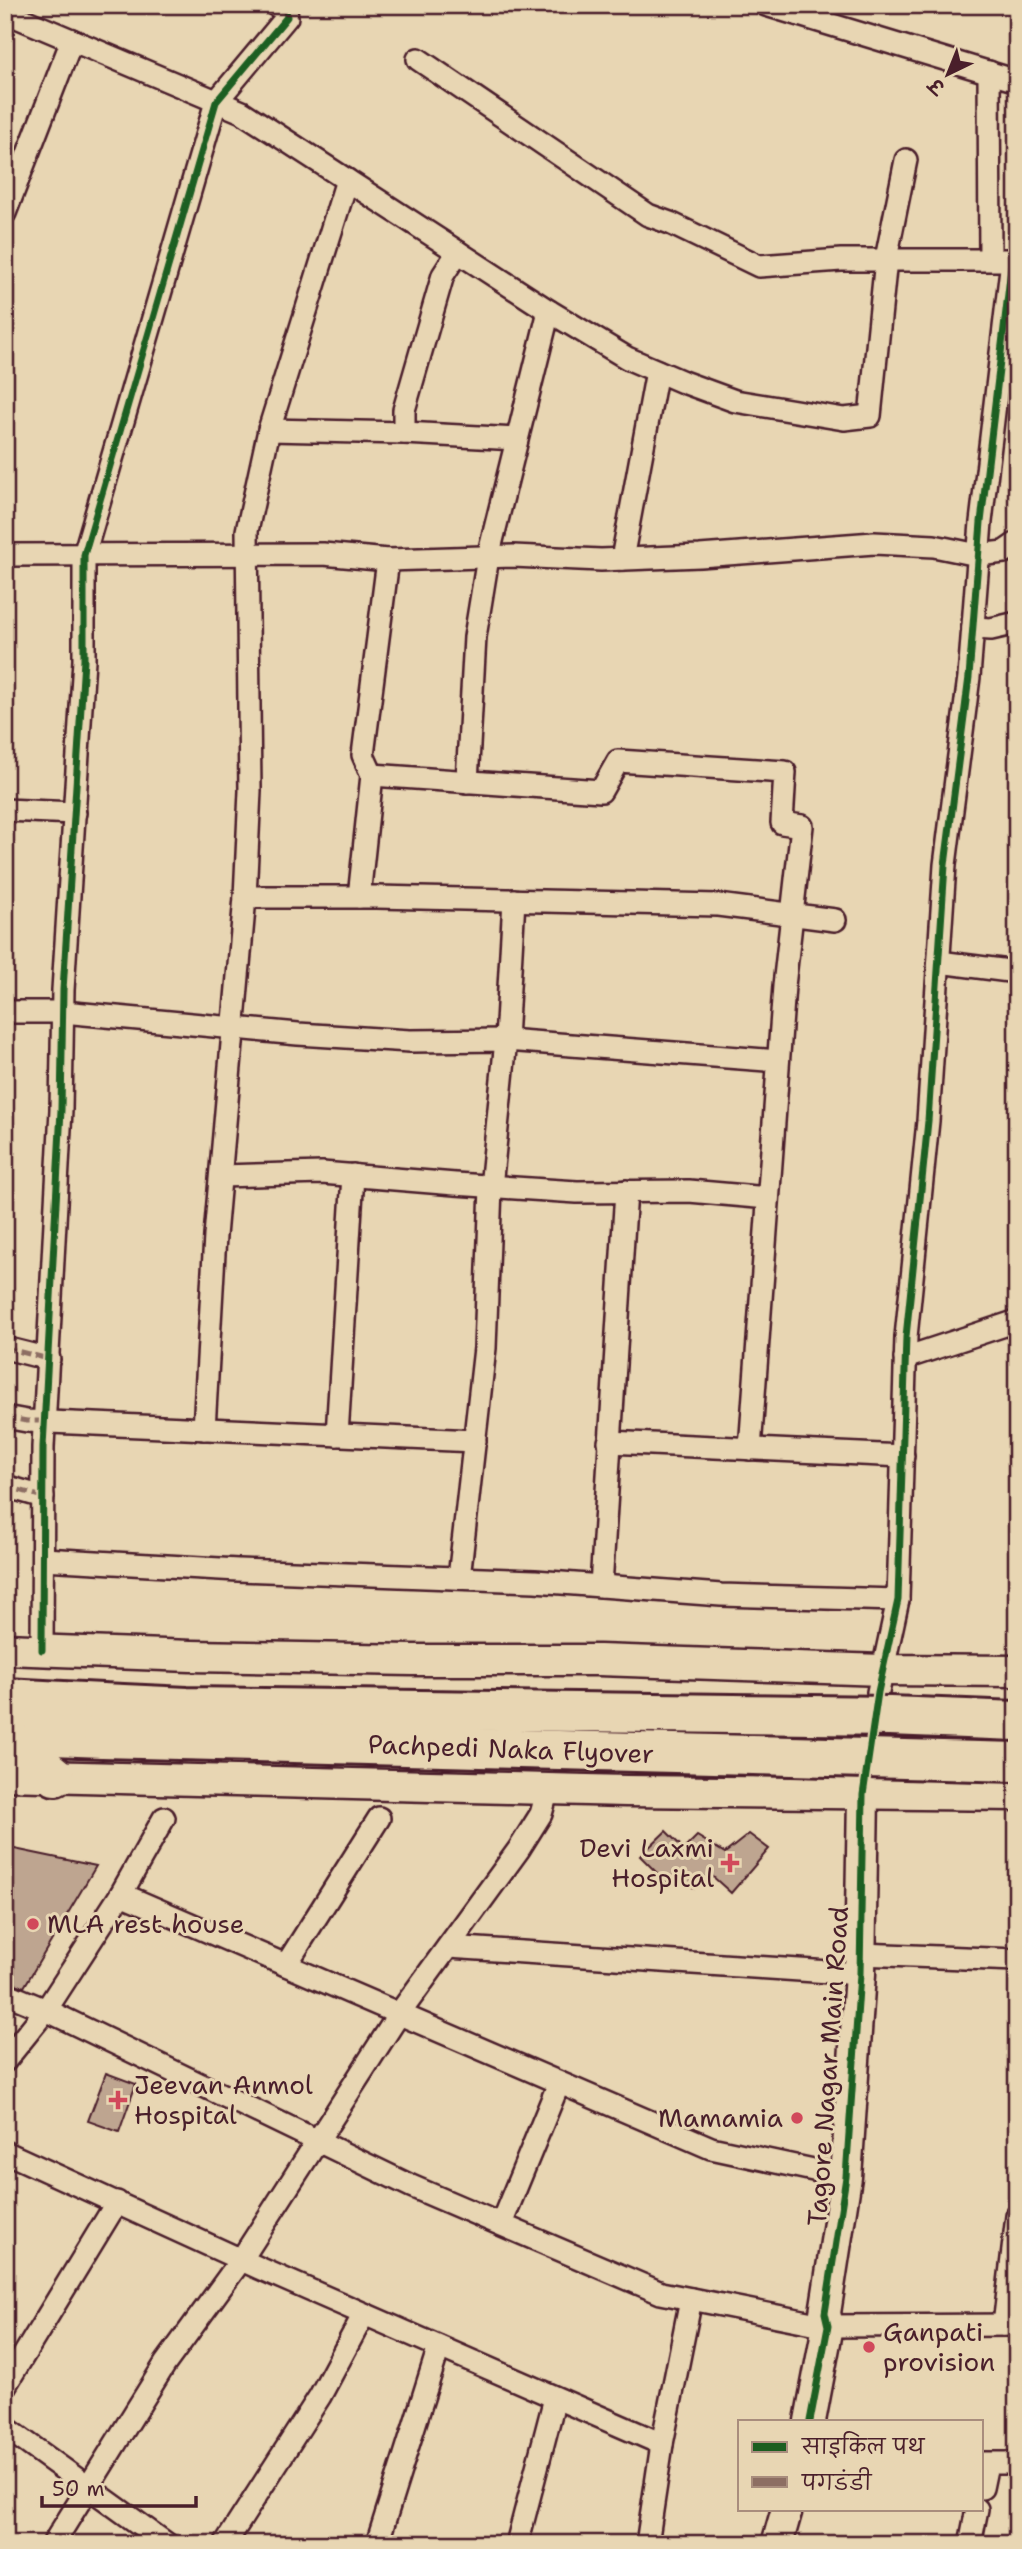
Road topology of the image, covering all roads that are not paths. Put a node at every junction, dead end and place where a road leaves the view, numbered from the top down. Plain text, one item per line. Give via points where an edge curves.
1 (275, 5) edge
2 (766, 5) edge
3 (5, 12) edge
4 (72, 40) junction
5 (418, 59) dead end
6 (989, 72) junction
7 (1017, 81) edge
8 (216, 102) junction
9 (906, 160) dead end
10 (12, 173) edge
11 (348, 180) junction
12 (5, 213) edge
13 (458, 252) junction
14 (886, 259) junction
15 (990, 259) junction
16 (1014, 260) edge
17 (549, 311) junction
18 (657, 371) junction
19 (268, 430) junction
20 (404, 433) junction
21 (517, 439) junction
22 (1017, 543) edge
23 (248, 554) junction
24 (5, 555) edge
25 (84, 555) junction
26 (978, 555) junction
27 (488, 557) junction
28 (622, 559) junction
29 (388, 560) junction
30 (1017, 623) edge
31 (973, 628) junction
32 (372, 775) junction
33 (467, 782) junction
34 (5, 810) edge
35 (75, 813) junction
36 (245, 897) junction
37 (359, 897) junction
38 (514, 900) junction
39 (792, 915) junction
40 (835, 920) dead end
41 (939, 962) junction
42 (1017, 972) edge
43 (5, 1012) edge
44 (63, 1012) junction
45 (233, 1027) junction
46 (506, 1040) junction
47 (778, 1061) junction
48 (354, 1175) junction
49 (221, 1176) junction
50 (491, 1187) junction
51 (625, 1191) junction
52 (768, 1198) junction
53 (1017, 1321) edge
54 (5, 1348) edge
55 (905, 1358) junction
56 (49, 1359) junction
57 (5, 1417) edge
58 (45, 1421) junction
59 (204, 1429) junction
60 (337, 1435) junction
61 (475, 1441) junction
62 (609, 1441) junction
63 (750, 1449) junction
64 (903, 1456) junction
65 (5, 1486) edge
66 (43, 1497) junction
67 (43, 1559) junction
68 (459, 1578) junction
69 (601, 1586) junction
70 (898, 1600) junction
71 (5, 1649) edge
72 (42, 1650) junction
73 (1017, 1671) edge
74 (880, 1681) junction
75 (5, 1698) edge
76 (103, 1720) junction
77 (1017, 1721) edge
78 (5, 1735) edge
79 (1017, 1762) edge
80 (5, 1775) edge
81 (55, 1776) junction
82 (865, 1787) junction
83 (548, 1789) junction
84 (1017, 1795) edge
85 (164, 1818) dead end
86 (379, 1818) dead end
87 (121, 1894) junction
88 (448, 1947) junction
89 (1017, 1960) edge
90 (860, 1964) junction
91 (286, 1965) junction
92 (5, 1993) edge
93 (46, 2010) junction
94 (399, 2014) junction
95 (5, 2061) edge
96 (559, 2083) junction
97 (317, 2140) junction
98 (5, 2152) edge
99 (845, 2177) junction
100 (117, 2202) junction
101 (1017, 2216) edge
102 (501, 2224) junction
103 (241, 2260) junction
104 (691, 2299) junction
105 (363, 2314) junction
106 (1011, 2325) edge
107 (828, 2326) junction
108 (439, 2347) junction
109 (5, 2386) edge
110 (555, 2398) junction
111 (810, 2420) edge
112 (5, 2427) edge
113 (662, 2444) junction
114 (1017, 2463) edge
115 (984, 2464) edge
116 (88, 2488) junction
117 (787, 2510) edge
118 (977, 2510) edge
119 (53, 2544) edge
120 (167, 2544) edge
121 (225, 2544) edge
122 (377, 2544) edge
123 (517, 2544) edge
124 (647, 2544) edge
125 (777, 2544) edge
126 (970, 2544) edge

1 - 8 street via 286,10 287,17
2 - 6 street
3 - 4 street
4 - 8 street
4 - 10 street
5 - 14 street via 648,215 759,266
6 - 7 street
6 - 15 street
8 - 11 street via 242,112
8 - 25 street
9 - 14 street
10 - 12 street
11 - 13 street
11 - 19 street
13 - 17 street
13 - 20 street via 443,275 404,410
14 - 15 street
14 - 18 street via 870,416 844,419 736,401
15 - 16 street
16 - 26 street
17 - 18 street via 626,358
17 - 21 street
18 - 28 street
19 - 20 street
19 - 23 street via 247,531
20 - 21 street
21 - 27 street
22 - 26 street via 1004,552
23 - 25 street
23 - 29 street
23 - 36 street via 250,791
24 - 25 street
25 - 35 street via 84,660
26 - 28 street via 934,546 874,543
26 - 31 street
27 - 28 street
27 - 29 street
27 - 33 street via 475,636
29 - 32 street via 363,755
30 - 31 street
31 - 41 street via 945,865
32 - 33 street
32 - 37 street
33 - 39 street via 601,791 618,761 785,772 782,823 802,826
34 - 35 street
35 - 44 street
36 - 37 street
36 - 45 street
37 - 38 street
38 - 39 street via 718,905
38 - 46 street
39 - 40 street
39 - 47 street
41 - 42 street
41 - 55 street
43 - 44 street
44 - 45 street
44 - 56 street
45 - 46 street via 410,1041
45 - 49 street
46 - 47 street
46 - 50 street
47 - 52 street
48 - 49 street
48 - 50 street
48 - 60 street
49 - 59 street
50 - 51 street
50 - 61 street via 485,1348
51 - 52 street
51 - 62 street
52 - 63 street
53 - 55 street
54 - 56 street
55 - 64 street
56 - 58 street
57 - 58 street
58 - 59 street
58 - 66 street
59 - 60 street
60 - 61 street
61 - 68 street
62 - 63 street
62 - 69 street
63 - 64 street
64 - 70 street
65 - 66 street
66 - 67 street
67 - 68 street
67 - 72 street
68 - 69 street
69 - 70 street
70 - 74 street
71 - 72 main road
72 - 74 main road via 599,1660
73 - 74 main road
75 - 76 highway, Pachpedi Naka Flyover
76 - 77 highway, Pachpedi Naka Flyover, bridge via 187,1707
76 - 78 highway, Pachpedi Naka Flyover
76 - 79 highway, Pachpedi Naka Flyover, bridge
78 - 81 highway
80 - 81 main road
81 - 83 main road
82 - 83 main road
82 - 84 main road
82 - 90 main road, Tagore Nagar Main Road
83 - 88 street via 541,1814 527,1837
85 - 87 street
86 - 91 street
87 - 91 street
87 - 93 street
88 - 90 street
88 - 94 street
89 - 90 street
90 - 99 main road, Tagore Nagar Main Road
91 - 94 street
92 - 93 street
93 - 95 street
93 - 97 street
94 - 96 street
94 - 97 street
96 - 99 street via 710,2148
96 - 102 street
97 - 102 street
97 - 103 street
98 - 100 street
99 - 107 main road, Tagore Nagar Main Road via 825,2314
100 - 103 street
100 - 109 street
101 - 106 street
102 - 104 street via 661,2293
103 - 105 street
103 - 116 street via 165,2364
104 - 107 street
104 - 113 street
105 - 108 street
105 - 121 street via 320,2396
106 - 107 street
107 - 111 main road, Tagore Nagar Main Road
108 - 110 street
108 - 122 street
110 - 113 street
110 - 123 street
112 - 116 street
113 - 124 street
114 - 115 street
116 - 119 street
116 - 120 street
117 - 125 main road
118 - 126 street

